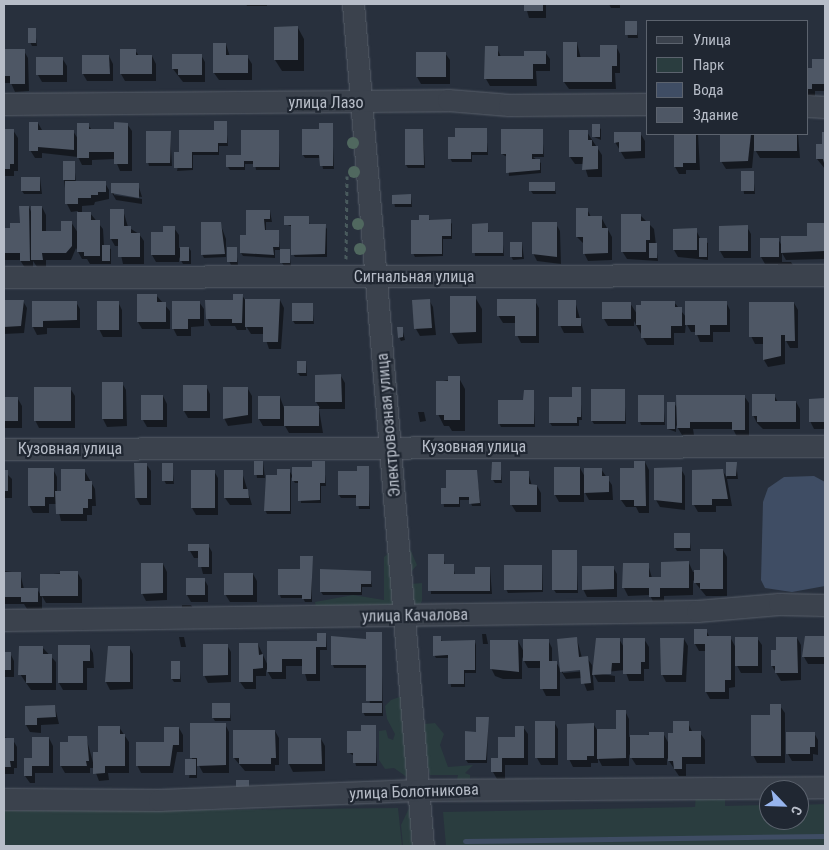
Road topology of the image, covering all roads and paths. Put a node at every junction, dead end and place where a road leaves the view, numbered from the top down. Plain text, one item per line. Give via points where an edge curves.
1 (354, 4) edge
2 (362, 102) junction
3 (4, 104) edge
4 (646, 104) edge
5 (809, 106) edge
6 (825, 107) edge
7 (347, 170) dead end
8 (825, 275) edge
9 (4, 277) edge
10 (346, 277) junction
11 (377, 277) junction
12 (391, 446) junction
13 (825, 446) edge
14 (4, 449) edge
15 (825, 605) edge
16 (404, 616) junction
17 (4, 620) edge
18 (825, 787) edge
19 (418, 790) junction
20 (4, 799) edge
21 (423, 846) edge

1 - 2 street, Электровозная улица
2 - 3 street, улица Лазо
2 - 4 street, улица Лазо via 448,100 509,105
2 - 11 street, Электровозная улица
5 - 6 street
7 - 10 path
8 - 11 street, Сигнальная улица
9 - 10 street, Сигнальная улица
10 - 11 street, Сигнальная улица
11 - 12 street, Электровозная улица
12 - 13 street, Кузовная улица
12 - 14 street, Кузовная улица
12 - 16 street, Электровозная улица
15 - 16 street, улица Качалова via 779,604 697,611
16 - 17 street, улица Качалова
16 - 19 street, Электровозная улица
18 - 19 street, улица Болотникова
19 - 20 street, улица Болотникова via 169,800
19 - 21 street, Электровозная улица

